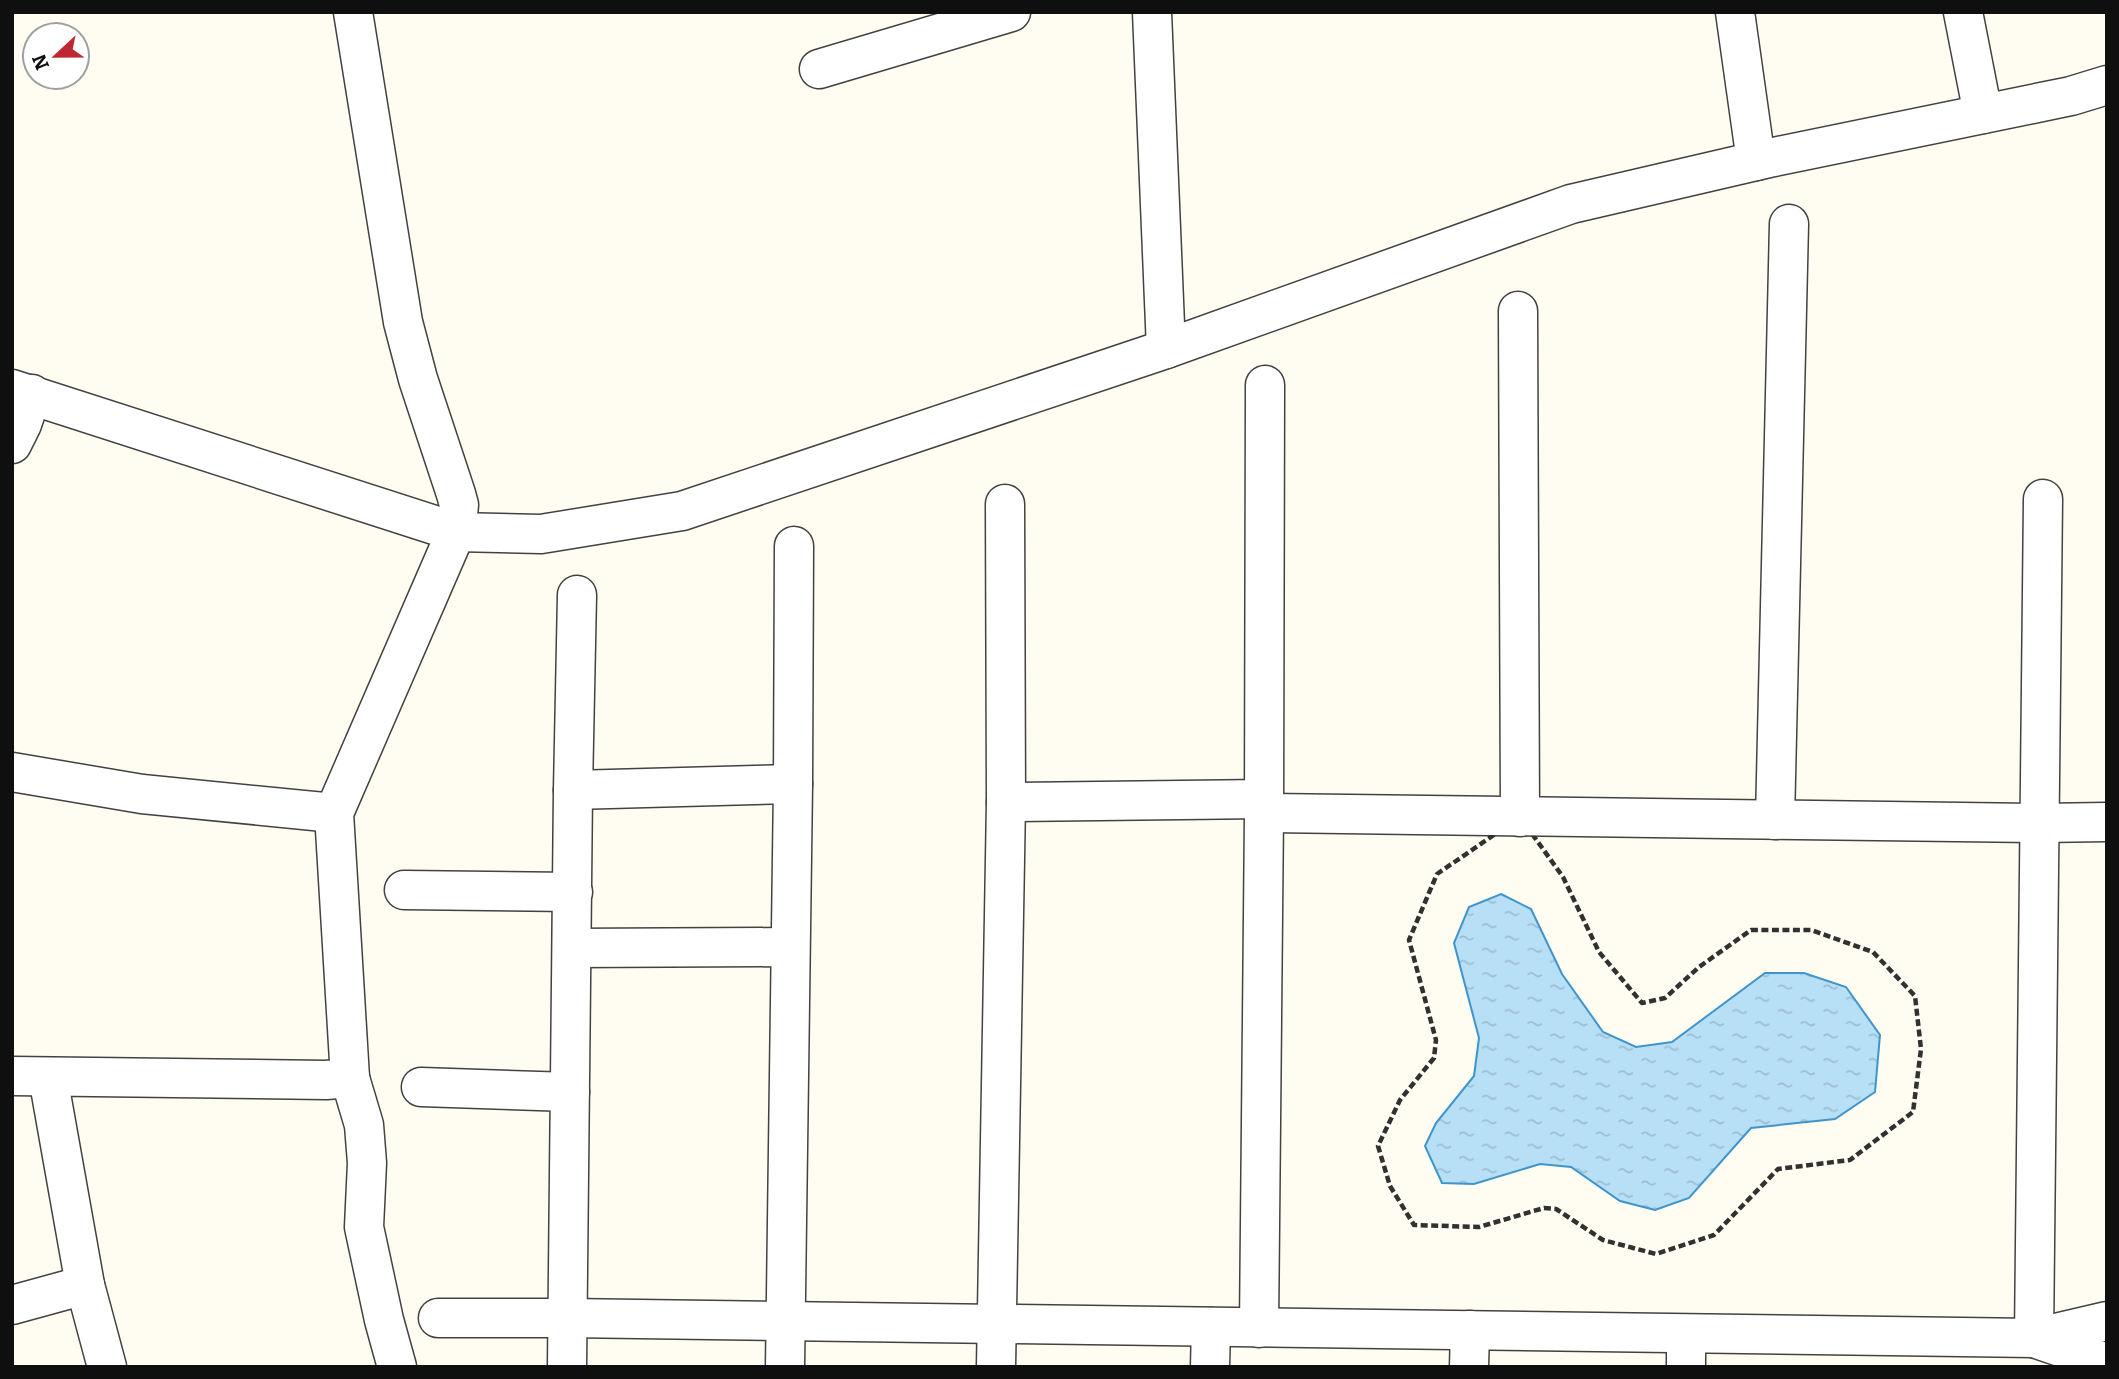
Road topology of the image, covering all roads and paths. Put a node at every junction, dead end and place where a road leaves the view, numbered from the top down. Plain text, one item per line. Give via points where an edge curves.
1 (353, 12) edge
2 (1011, 12) edge
3 (1152, 12) edge
4 (1735, 12) edge
5 (1963, 12) edge
6 (819, 69) dead end
7 (2107, 85) edge
8 (1983, 114) junction
9 (1756, 161) junction
10 (1789, 224) dead end
11 (1518, 311) dead end
12 (1166, 349) junction
13 (1265, 385) dead end
14 (22, 391) edge
15 (12, 444) edge
16 (2043, 499) dead end
17 (1005, 504) dead end
18 (456, 532) junction
19 (794, 546) dead end
20 (578, 595) dead end
21 (12, 772) edge
22 (793, 784) junction
23 (573, 790) junction
24 (1006, 802) junction
25 (1264, 806) junction
26 (334, 813) junction
27 (1520, 817) junction
28 (1774, 820) junction
29 (2107, 822) edge
30 (2040, 823) junction
31 (404, 890) dead end
32 (573, 892) junction
33 (790, 947) junction
34 (572, 948) junction
35 (30, 1076) edge
36 (350, 1078) junction
37 (421, 1087) dead end
38 (570, 1092) junction
39 (85, 1285) junction
40 (12, 1305) edge
41 (438, 1318) dead end
42 (567, 1318) junction
43 (786, 1321) junction
44 (2107, 1321) edge
45 (996, 1324) junction
46 (1211, 1327) junction
47 (1259, 1328) junction
48 (2034, 1338) junction
49 (1470, 1349) edge
50 (1686, 1350) edge
51 (1923, 1352) edge
52 (2107, 1363) edge
53 (107, 1367) edge
54 (397, 1367) edge
55 (567, 1367) edge
56 (785, 1367) edge
57 (996, 1367) edge
58 (1210, 1367) edge

1 - 18 street via 403,322 459,505
2 - 6 street
3 - 12 street
4 - 9 street
5 - 8 street
7 - 8 street
8 - 9 street
9 - 12 street via 1571,204
10 - 28 street
11 - 27 street
12 - 18 street via 682,511 541,534
13 - 25 street
14 - 15 street via 22,424
14 - 18 street
16 - 30 street
17 - 24 street
18 - 26 street
19 - 22 street
20 - 23 street
21 - 26 street via 142,794
22 - 23 street
22 - 33 street
23 - 32 street
24 - 25 street
24 - 45 street
25 - 27 street
25 - 47 street
26 - 36 street
27 - 27 path via 1563,877 1599,952 1642,1003 1665,998 1751,930 1811,930 1873,952 1915,996 1921,1049 1913,1112 1850,1160 1778,1170 1714,1236 1656,1254 1603,1240 1556,1209 1544,1208 1479,1227 1415,1225 1390,1186 1378,1146 1400,1100 1434,1058 1436,1040 1409,940 1437,874
27 - 28 street
28 - 30 street
29 - 30 street
30 - 48 street
31 - 32 street
32 - 34 street
33 - 34 street
33 - 43 street
34 - 38 street
35 - 36 street
35 - 39 street
36 - 54 street via 364,1125 364,1227
37 - 38 street
38 - 42 street
39 - 40 street
39 - 53 street
41 - 42 street
42 - 43 street
42 - 55 street
43 - 45 street
43 - 56 street
44 - 48 street
45 - 46 street
45 - 57 street
46 - 47 street
46 - 58 street
47 - 49 street
48 - 51 street
48 - 52 street
49 - 50 street
50 - 51 street

